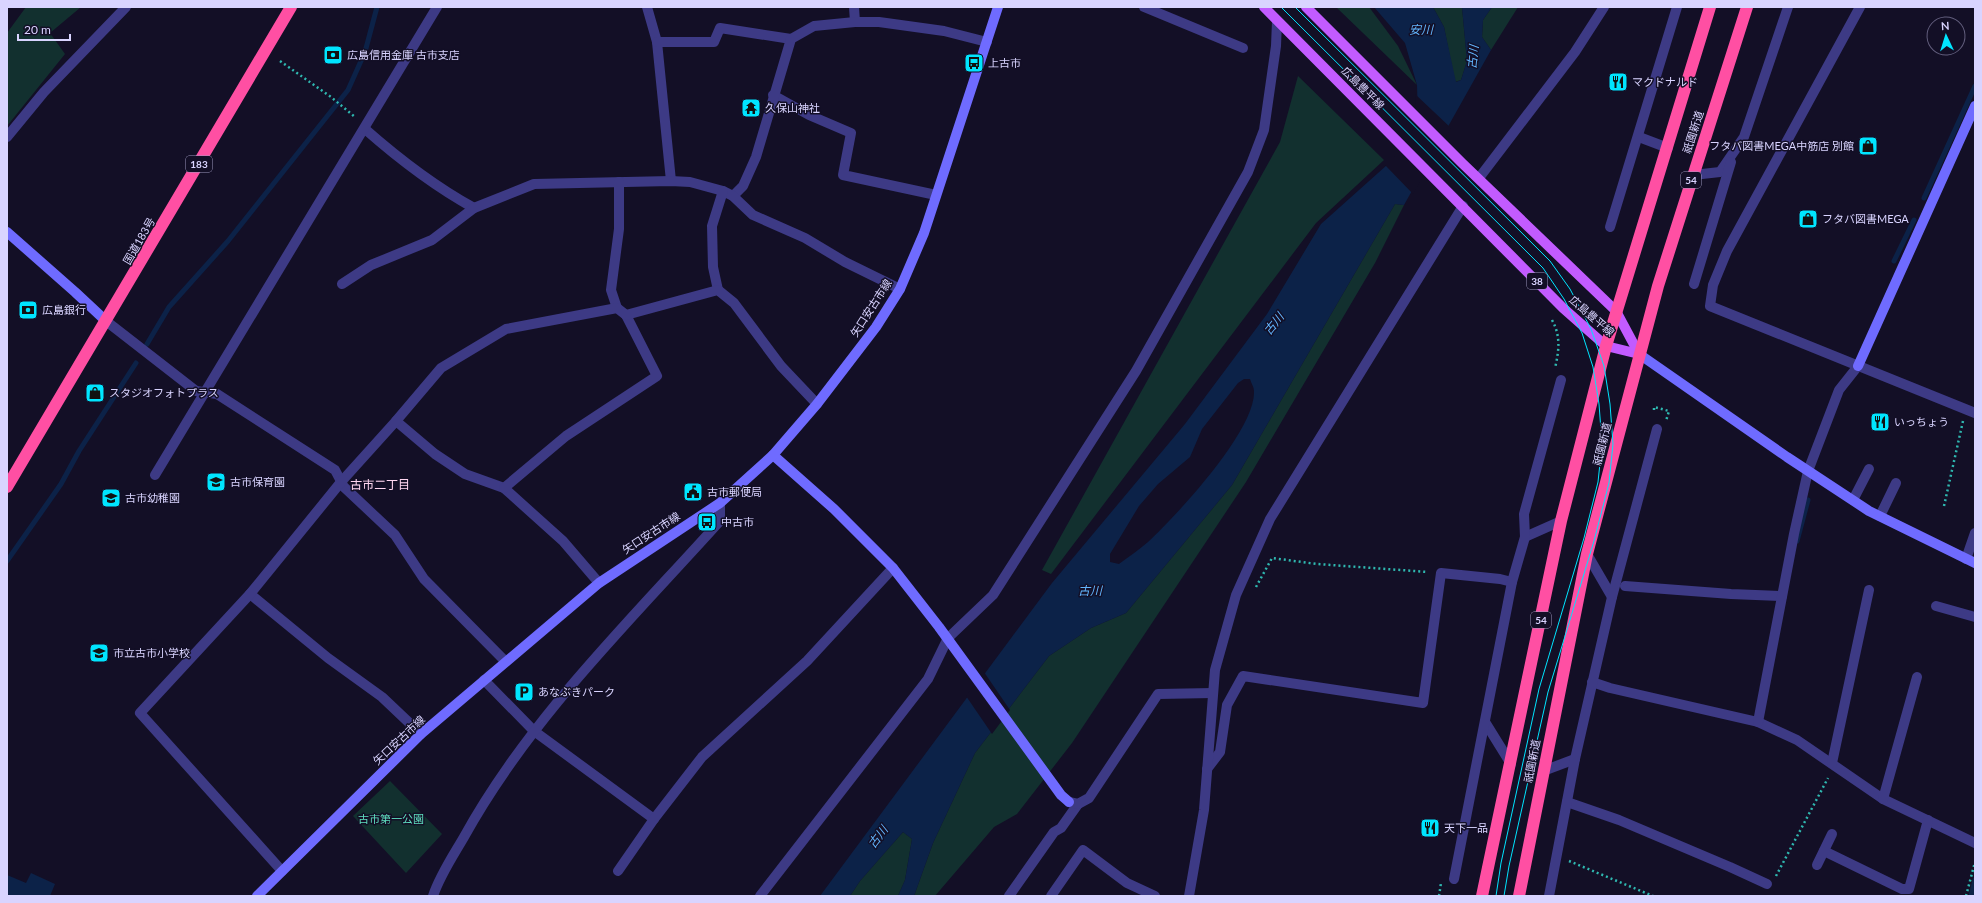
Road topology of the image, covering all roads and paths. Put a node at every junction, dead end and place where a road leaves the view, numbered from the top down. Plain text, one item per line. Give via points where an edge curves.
1 (126, 7) edge
2 (291, 7) edge
3 (437, 7) edge
4 (647, 7) edge
5 (854, 7) edge
6 (998, 7) edge
7 (1144, 7) edge
8 (1264, 7) edge
9 (1306, 7) edge
10 (1604, 7) edge
11 (1677, 7) edge
12 (1710, 7) edge
13 (1747, 7) edge
14 (1788, 7) edge
15 (1860, 7) edge
16 (1277, 20) junction
17 (855, 22) junction
18 (791, 39) junction
19 (657, 42) junction
20 (987, 42) junction
21 (1243, 48) dead end
22 (280, 62) dead end
23 (773, 95) junction
24 (343, 106) dead end
25 (1975, 106) edge
26 (365, 129) junction
27 (7, 137) edge
28 (1639, 137) junction
29 (1668, 148) junction
30 (1734, 151) junction
31 (1693, 175) junction
32 (1479, 178) junction
33 (671, 181) junction
34 (619, 182) junction
35 (723, 191) junction
36 (936, 195) junction
37 (733, 196) junction
38 (1463, 206) junction
39 (474, 208) junction
40 (1610, 227) dead end
41 (7, 232) edge
42 (342, 284) dead end
43 (1694, 284) dead end
44 (900, 288) junction
45 (718, 290) junction
46 (617, 308) junction
47 (1616, 311) junction
48 (626, 314) junction
49 (106, 321) junction
50 (1606, 346) junction
51 (1639, 354) junction
52 (1858, 366) junction
53 (1561, 380) dead end
54 (206, 393) junction
55 (817, 404) junction
56 (1654, 410) dead end
57 (1669, 411) dead end
58 (1970, 411) edge
59 (396, 421) junction
60 (1657, 429) dead end
61 (772, 455) junction
62 (1869, 469) dead end
63 (1808, 471) junction
64 (155, 475) dead end
65 (341, 482) junction
66 (1896, 483) dead end
67 (7, 487) edge
68 (504, 488) junction
69 (1853, 500) junction
70 (720, 503) junction
71 (1944, 506) dead end
72 (1880, 516) junction
73 (1561, 521) junction
74 (1975, 533) edge
75 (1525, 537) junction
76 (1587, 554) junction
77 (1971, 561) edge
78 (893, 568) junction
79 (1441, 573) junction
80 (1512, 582) junction
81 (599, 583) junction
82 (1625, 586) dead end
83 (1869, 590) dead end
84 (250, 594) junction
85 (1236, 595) junction
86 (1782, 596) junction
87 (1612, 597) junction
88 (1936, 606) dead end
89 (1975, 617) edge
90 (948, 638) junction
91 (505, 661) junction
92 (1917, 677) dead end
93 (484, 680) junction
94 (1592, 682) junction
95 (1213, 692) junction
96 (1485, 722) junction
97 (1758, 722) junction
98 (534, 731) junction
99 (421, 734) junction
100 (1575, 759) junction
101 (1511, 764) junction
102 (1833, 764) junction
103 (1207, 769) junction
104 (1543, 771) junction
105 (1883, 799) junction
106 (1568, 802) junction
107 (1074, 803) junction
108 (654, 819) junction
109 (1928, 820) junction
110 (1832, 834) dead end
111 (1975, 842) edge
112 (1824, 851) junction
113 (1572, 862) dead end
114 (1975, 862) edge
115 (1816, 865) dead end
116 (282, 871) junction
117 (618, 871) dead end
118 (1454, 879) dead end
119 (1767, 884) joint
120 (257, 896) edge
121 (433, 896) edge
122 (760, 896) edge
123 (1009, 896) edge
124 (1051, 896) edge
125 (1155, 896) edge
126 (1188, 896) edge
127 (1482, 896) edge
128 (1519, 896) edge
129 (1549, 896) edge
130 (1653, 896) edge
131 (1966, 896) edge

1 - 27 street via 44,92
2 - 49 highway, 国道183号 / 183
3 - 26 street
4 - 19 street
5 - 17 street
6 - 20 street, 矢口安古市線
7 - 21 street
8 - 16 main road, 広島豊平線 / 38
9 - 32 main road, 広島豊平線
10 - 32 street via 1575,52
11 - 28 street
12 - 29 highway, 祇園新道 / 54
13 - 31 highway, 祇園新道 / 54
14 - 30 street via 1744,137
15 - 52 street via 1727,251 1713,285 1710,306
16 - 38 main road, 広島豊平線 / 38
16 - 90 street via 1276,46 1264,130 1248,172 1136,371 993,596
17 - 18 street via 814,26
17 - 20 street via 879,22 944,31
18 - 19 street via 720,28 714,42
18 - 23 street
19 - 33 street
20 - 36 street, 矢口安古市線
22 - 24 path
23 - 36 street via 809,115 851,133 843,175
23 - 37 street via 756,157 743,186
25 - 52 street
26 - 39 street via 393,154 445,192
26 - 54 street
28 - 29 street
28 - 40 street
29 - 47 highway, 祇園新道 / 54
30 - 31 street via 1720,172
30 - 43 street
31 - 51 highway, 祇園新道 / 54
32 - 47 main road, 広島豊平線
33 - 34 street
33 - 35 street via 690,182
34 - 39 street via 534,184
34 - 46 street via 620,229 611,290
35 - 37 street
35 - 45 street via 712,226 713,267
36 - 44 street, 矢口安古市線 via 924,233
37 - 44 street via 753,214
38 - 50 main road, 広島豊平線 / 38 via 1563,308
38 - 85 street via 1270,519
39 - 42 street via 432,240 371,264
41 - 49 street
44 - 55 street, 矢口安古市線 via 876,327
45 - 48 street
45 - 55 street via 734,303 781,366
46 - 48 street
46 - 59 street via 506,329 440,368
47 - 50 highway, 祇園新道 / 54
47 - 51 main road, 広島豊平線
48 - 68 street via 657,376 566,436
49 - 54 street via 196,391
49 - 67 highway, 国道183号 / 183
50 - 51 main road, 広島豊平線 / 38
50 - 73 highway, 祇園新道 / 54
51 - 63 street
51 - 76 highway, 祇園新道 / 54
52 - 58 street
52 - 63 street via 1839,390
53 - 75 street via 1524,514
54 - 64 street
54 - 65 street via 218,394 335,470
55 - 61 street, 矢口安古市線
56 - 57 path via 1654,407
58 - 71 path
59 - 65 street
59 - 68 street via 435,454 465,474
60 - 87 street
61 - 70 street, 矢口安古市線
61 - 78 street via 834,509
62 - 69 street
63 - 69 street
63 - 86 street
65 - 84 street
65 - 91 street via 395,536 424,579
66 - 72 street
68 - 81 street via 563,541
69 - 72 street
70 - 81 street, 矢口安古市線
70 - 98 street via 720,521
72 - 77 street
73 - 75 street
73 - 101 highway, 祇園新道 / 54
74 - 77 street
75 - 80 street
76 - 87 street
76 - 104 highway, 祇園新道 / 54
78 - 90 street
78 - 108 street via 807,661 702,757
79 - 80 street
79 - 85 path via 1272,558 1254,590
79 - 103 street via 1423,703 1243,676 1227,705 1220,752
80 - 96 street
81 - 91 street, 矢口安古市線
82 - 86 street
83 - 102 street
84 - 99 street via 328,658 382,697
84 - 116 street via 140,714
85 - 95 street via 1215,670
86 - 97 street
87 - 94 street
88 - 89 street
90 - 107 street via 1061,795
90 - 122 street via 928,679
91 - 93 street, 矢口安古市線
92 - 105 street
93 - 98 street
93 - 99 street, 矢口安古市線
94 - 97 street
94 - 100 street
95 - 103 street
95 - 107 street via 1158,694 1089,798
96 - 101 street
96 - 118 street
97 - 102 street via 1797,740
98 - 108 street
98 - 121 street via 483,802
99 - 116 street, 矢口安古市線
100 - 104 street
100 - 106 street
101 - 127 highway, 祇園新道 / 54
102 - 105 street
102 - 119 path via 1774,880
103 - 126 street via 1204,810
104 - 128 highway, 祇園新道 / 54
105 - 109 street
106 - 119 street via 1619,820
106 - 129 street
107 - 123 street via 1061,828 1054,832
108 - 117 street
109 - 111 street
109 - 112 street via 1909,889 1902,889
110 - 112 street
112 - 115 street
113 - 130 path
114 - 131 path
116 - 120 street, 矢口安古市線
124 - 125 street via 1083,850 1127,883

